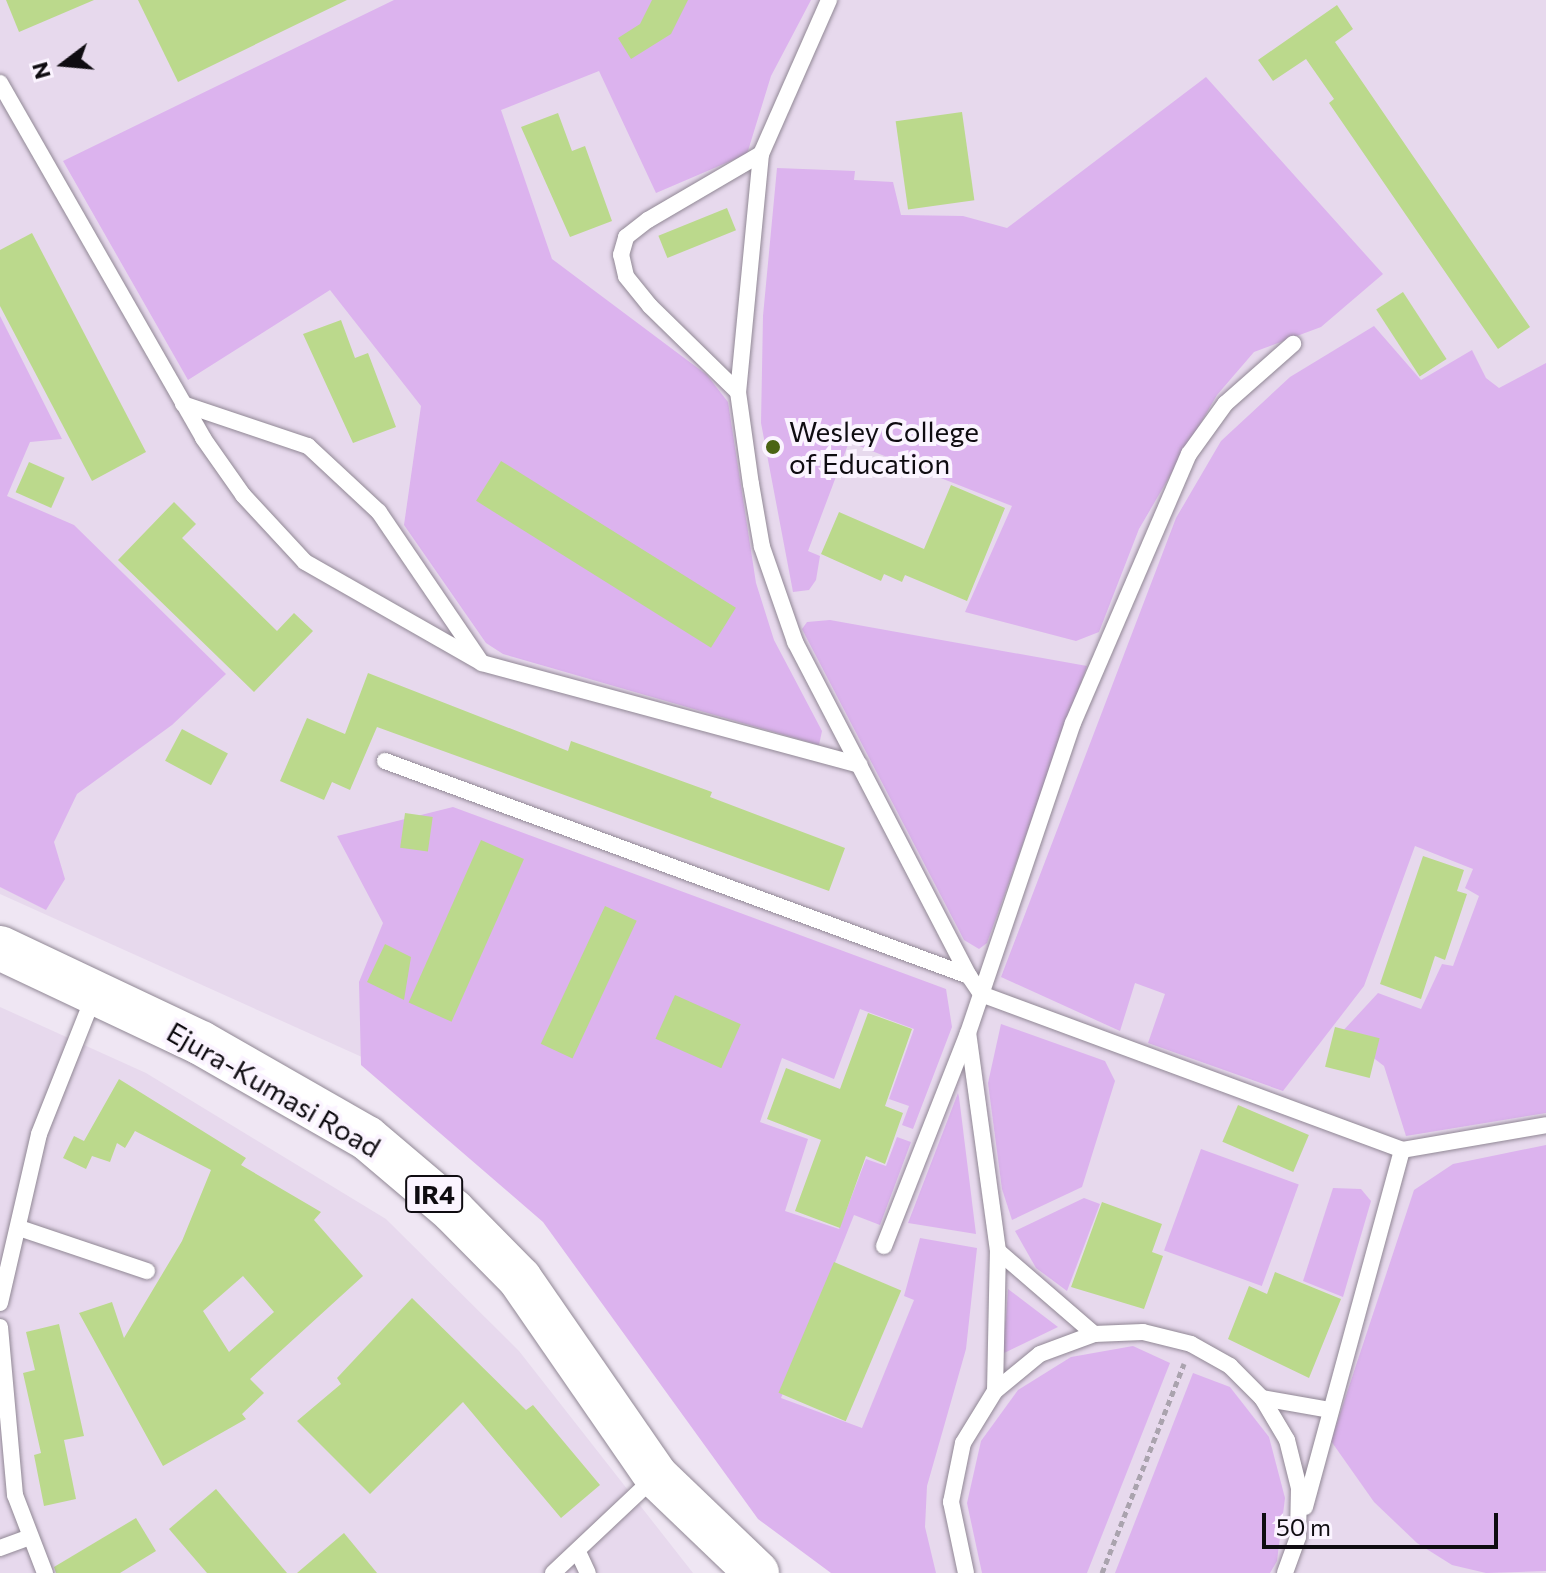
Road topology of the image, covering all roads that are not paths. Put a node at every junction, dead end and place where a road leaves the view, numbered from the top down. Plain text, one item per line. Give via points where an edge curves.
1 (829, 0) edge
2 (0, 83) edge
3 (761, 154) junction
4 (1293, 344) dead end
5 (738, 392) junction
6 (183, 404) junction
7 (482, 663) junction
8 (385, 761) dead end
9 (859, 765) junction
10 (0, 948) edge
11 (969, 976) junction
12 (96, 990) junction
13 (981, 994) junction
14 (968, 1033) junction
15 (1546, 1125) edge
16 (1402, 1150) junction
17 (19, 1228) junction
18 (884, 1246) dead end
19 (998, 1251) junction
20 (147, 1271) dead end
21 (0, 1303) edge
22 (0, 1327) edge
23 (1094, 1334) junction
24 (995, 1391) junction
25 (1262, 1398) junction
26 (1330, 1410) junction
27 (656, 1476) junction
28 (7, 1497) edge
29 (30, 1537) junction
30 (1298, 1537) junction
31 (0, 1548) edge
32 (578, 1552) junction
33 (45, 1573) edge
34 (553, 1573) edge
35 (588, 1573) edge
36 (757, 1573) edge
37 (966, 1573) edge
38 (1285, 1573) edge

1 - 3 lane
2 - 6 lane
3 - 5 lane
3 - 5 lane via 648,220 626,237 621,255 626,276 650,306
4 - 13 lane via 1225,404 1189,454 1073,723
5 - 9 lane via 762,547 795,642
6 - 7 lane via 243,495 305,562
6 - 7 lane via 308,446 379,512
7 - 9 lane
8 - 11 lane
9 - 11 lane
10 - 12 main road, Ejura-Kumasi Road / IR4
11 - 13 lane
12 - 17 lane via 39,1134
12 - 27 main road, Ejura-Kumasi Road / IR4 via 367,1138 453,1211 520,1279
13 - 14 lane
13 - 16 lane
14 - 18 lane
14 - 19 lane
15 - 16 lane
16 - 26 lane
17 - 20 lane
17 - 21 lane
19 - 23 lane
19 - 24 lane
22 - 28 lane
23 - 24 lane via 1040,1354
23 - 25 lane via 1143,1332 1191,1344 1230,1366
24 - 37 lane via 963,1443 951,1502
25 - 26 lane
25 - 30 lane via 1293,1464
26 - 30 lane
27 - 32 lane
27 - 36 main road, Ejura-Kumasi Road / IR4
28 - 29 lane
29 - 31 lane
29 - 33 lane
30 - 38 lane
32 - 34 lane
32 - 35 lane

